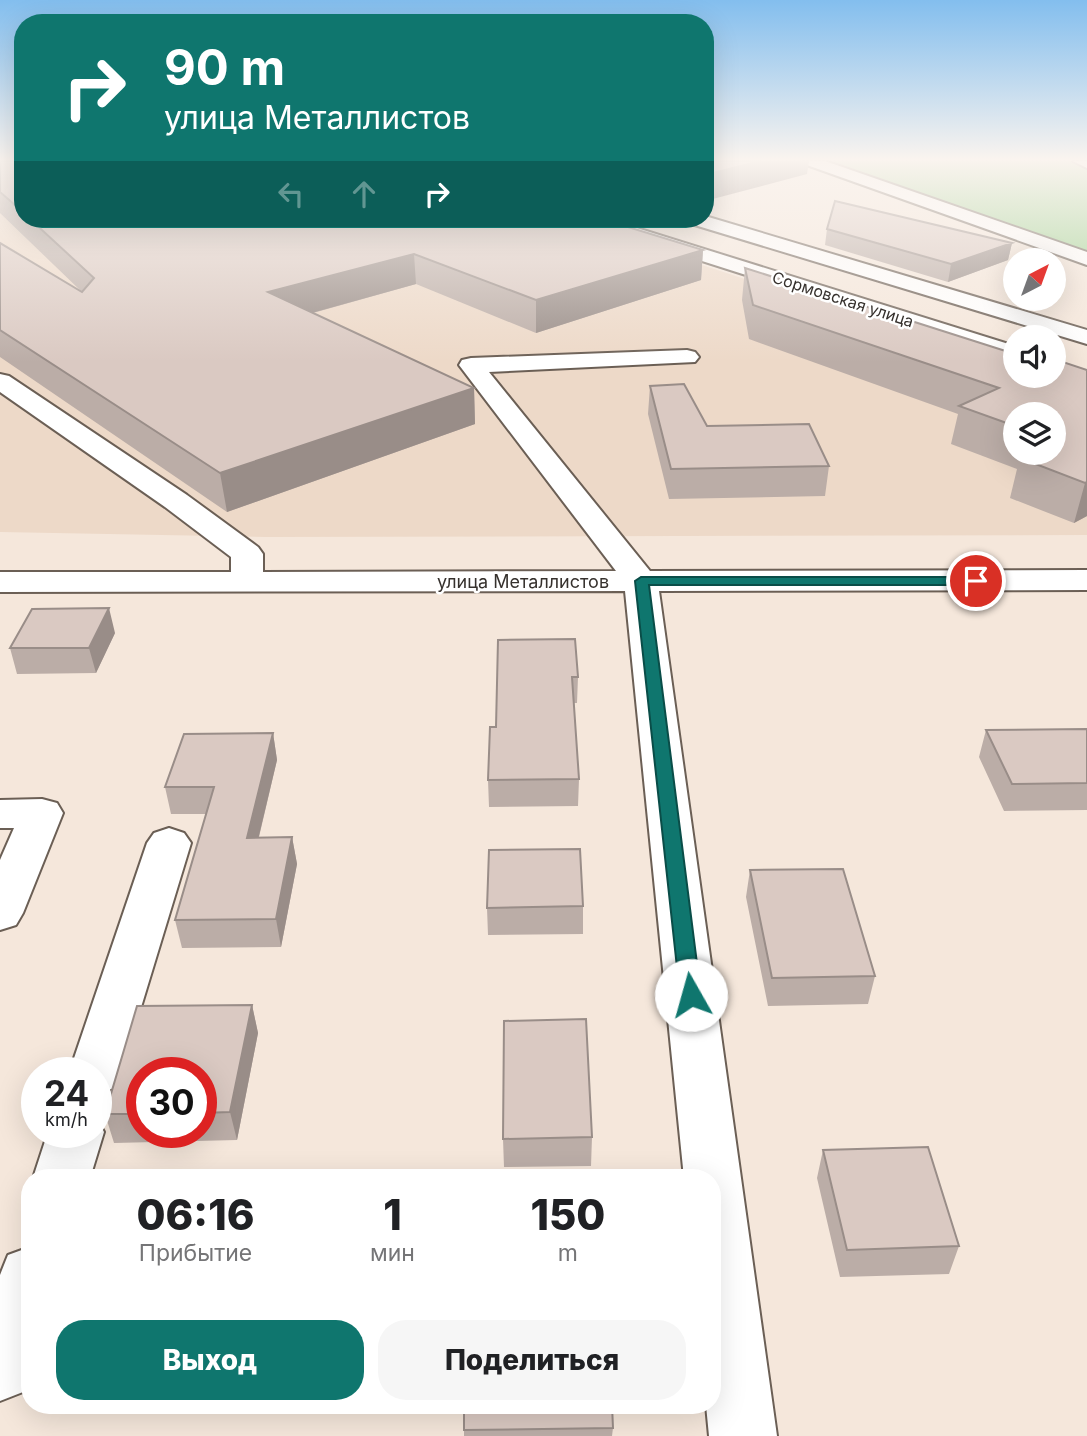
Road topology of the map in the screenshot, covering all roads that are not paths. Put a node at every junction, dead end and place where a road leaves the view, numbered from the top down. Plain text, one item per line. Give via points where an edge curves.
1 (618, 228) edge
2 (725, 228) edge
3 (999, 228) edge
4 (1087, 259) edge
5 (1087, 337) edge
6 (1003, 350) edge
7 (687, 356) dead end
8 (0, 382) edge
9 (1087, 580) edge
10 (641, 581) junction
11 (0, 582) edge
12 (247, 582) junction
13 (0, 814) edge
14 (169, 843) dead end
15 (0, 913) edge
16 (100, 1057) edge
17 (71, 1148) edge
18 (64, 1169) edge
19 (711, 1169) edge
20 (721, 1252) edge
21 (21, 1304) edge
22 (0, 1369) edge
23 (743, 1436) edge

1 - 6 street, Сормовская улица
2 - 5 street
3 - 4 street
7 - 10 street via 471,365
8 - 12 street via 247,554
9 - 10 street, улица Металлистов
10 - 12 street, улица Металлистов
10 - 19 street
11 - 12 street, улица Металлистов
13 - 15 street via 42,813
14 - 16 street
17 - 18 street
20 - 23 street
21 - 22 street

